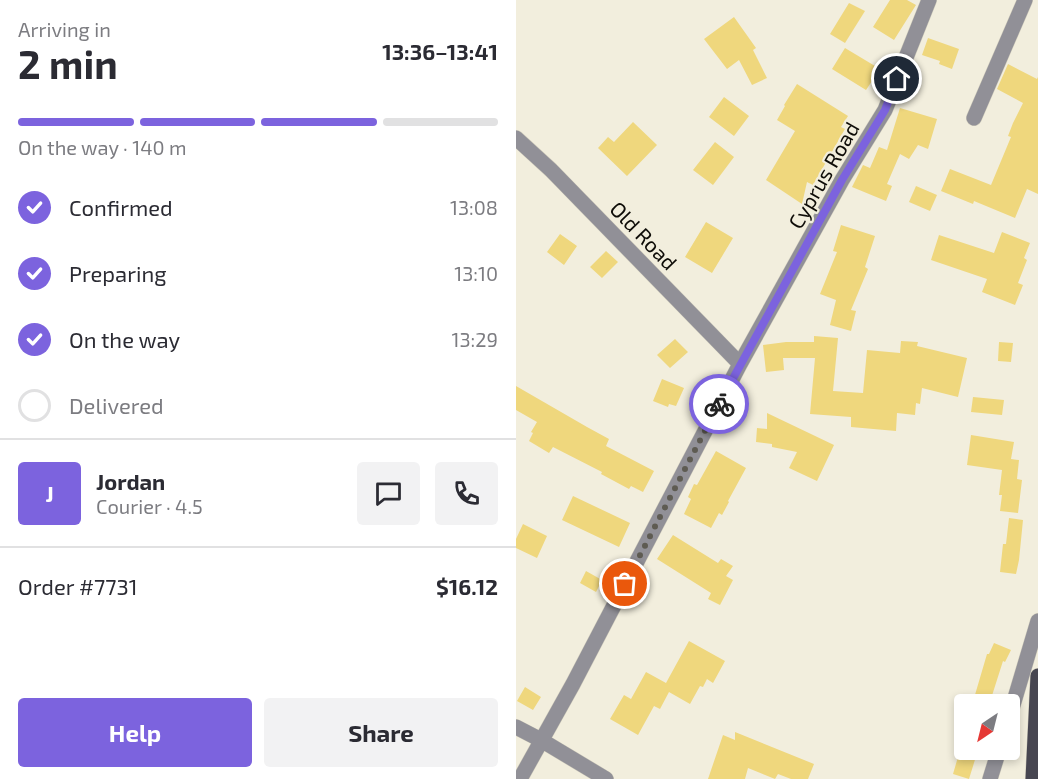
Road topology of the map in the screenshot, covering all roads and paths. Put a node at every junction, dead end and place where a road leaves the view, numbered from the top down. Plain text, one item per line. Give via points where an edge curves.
1 (929, 0) edge
2 (1025, 0) edge
3 (974, 118) dead end
4 (516, 138) edge
5 (740, 364) junction
6 (1038, 621) edge
7 (1038, 676) edge
8 (1016, 694) edge
9 (1037, 717) edge
10 (516, 727) edge
11 (541, 740) junction
12 (996, 760) edge
13 (520, 779) edge
14 (606, 779) edge
15 (990, 779) edge
16 (1033, 779) edge

1 - 5 street, Cyprus Road via 885,110
2 - 3 street
4 - 5 street, Old Road
5 - 11 street, Cyprus Road
6 - 8 street
7 - 9 main road
9 - 16 main road
10 - 11 street
11 - 13 street, Cyprus Road
11 - 14 street
12 - 15 street

